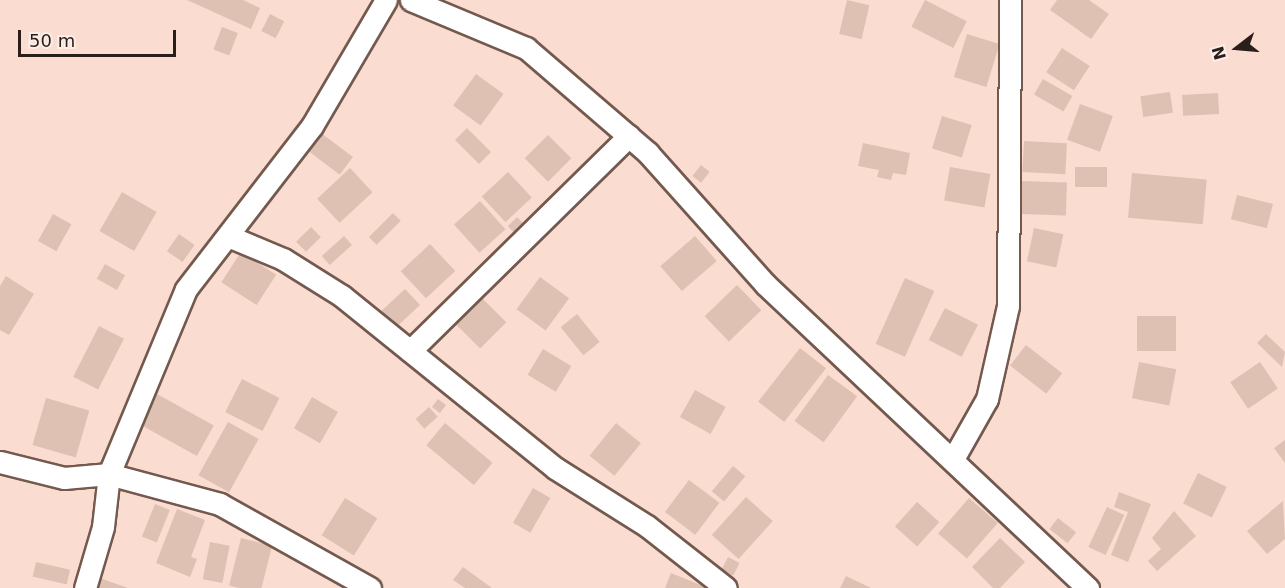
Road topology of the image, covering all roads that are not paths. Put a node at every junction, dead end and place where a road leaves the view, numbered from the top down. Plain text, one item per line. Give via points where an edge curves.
1 (386, 0) edge
2 (411, 0) edge
3 (1010, 0) edge
4 (629, 136) junction
5 (228, 236) junction
6 (410, 351) junction
7 (953, 459) junction
8 (0, 462) edge
9 (109, 474) junction
10 (85, 588) edge
11 (370, 588) edge
12 (726, 588) edge
13 (1088, 588) edge

1 - 5 street via 312,126
2 - 4 street via 525,48
3 - 7 street via 1014,102 1008,306 987,399
4 - 6 street
4 - 7 street via 765,284
5 - 6 street via 283,259 333,290
5 - 9 street via 186,289
6 - 12 street via 555,468 647,526
7 - 13 street
8 - 9 street via 64,478
9 - 10 street via 103,527
9 - 11 street via 220,504

